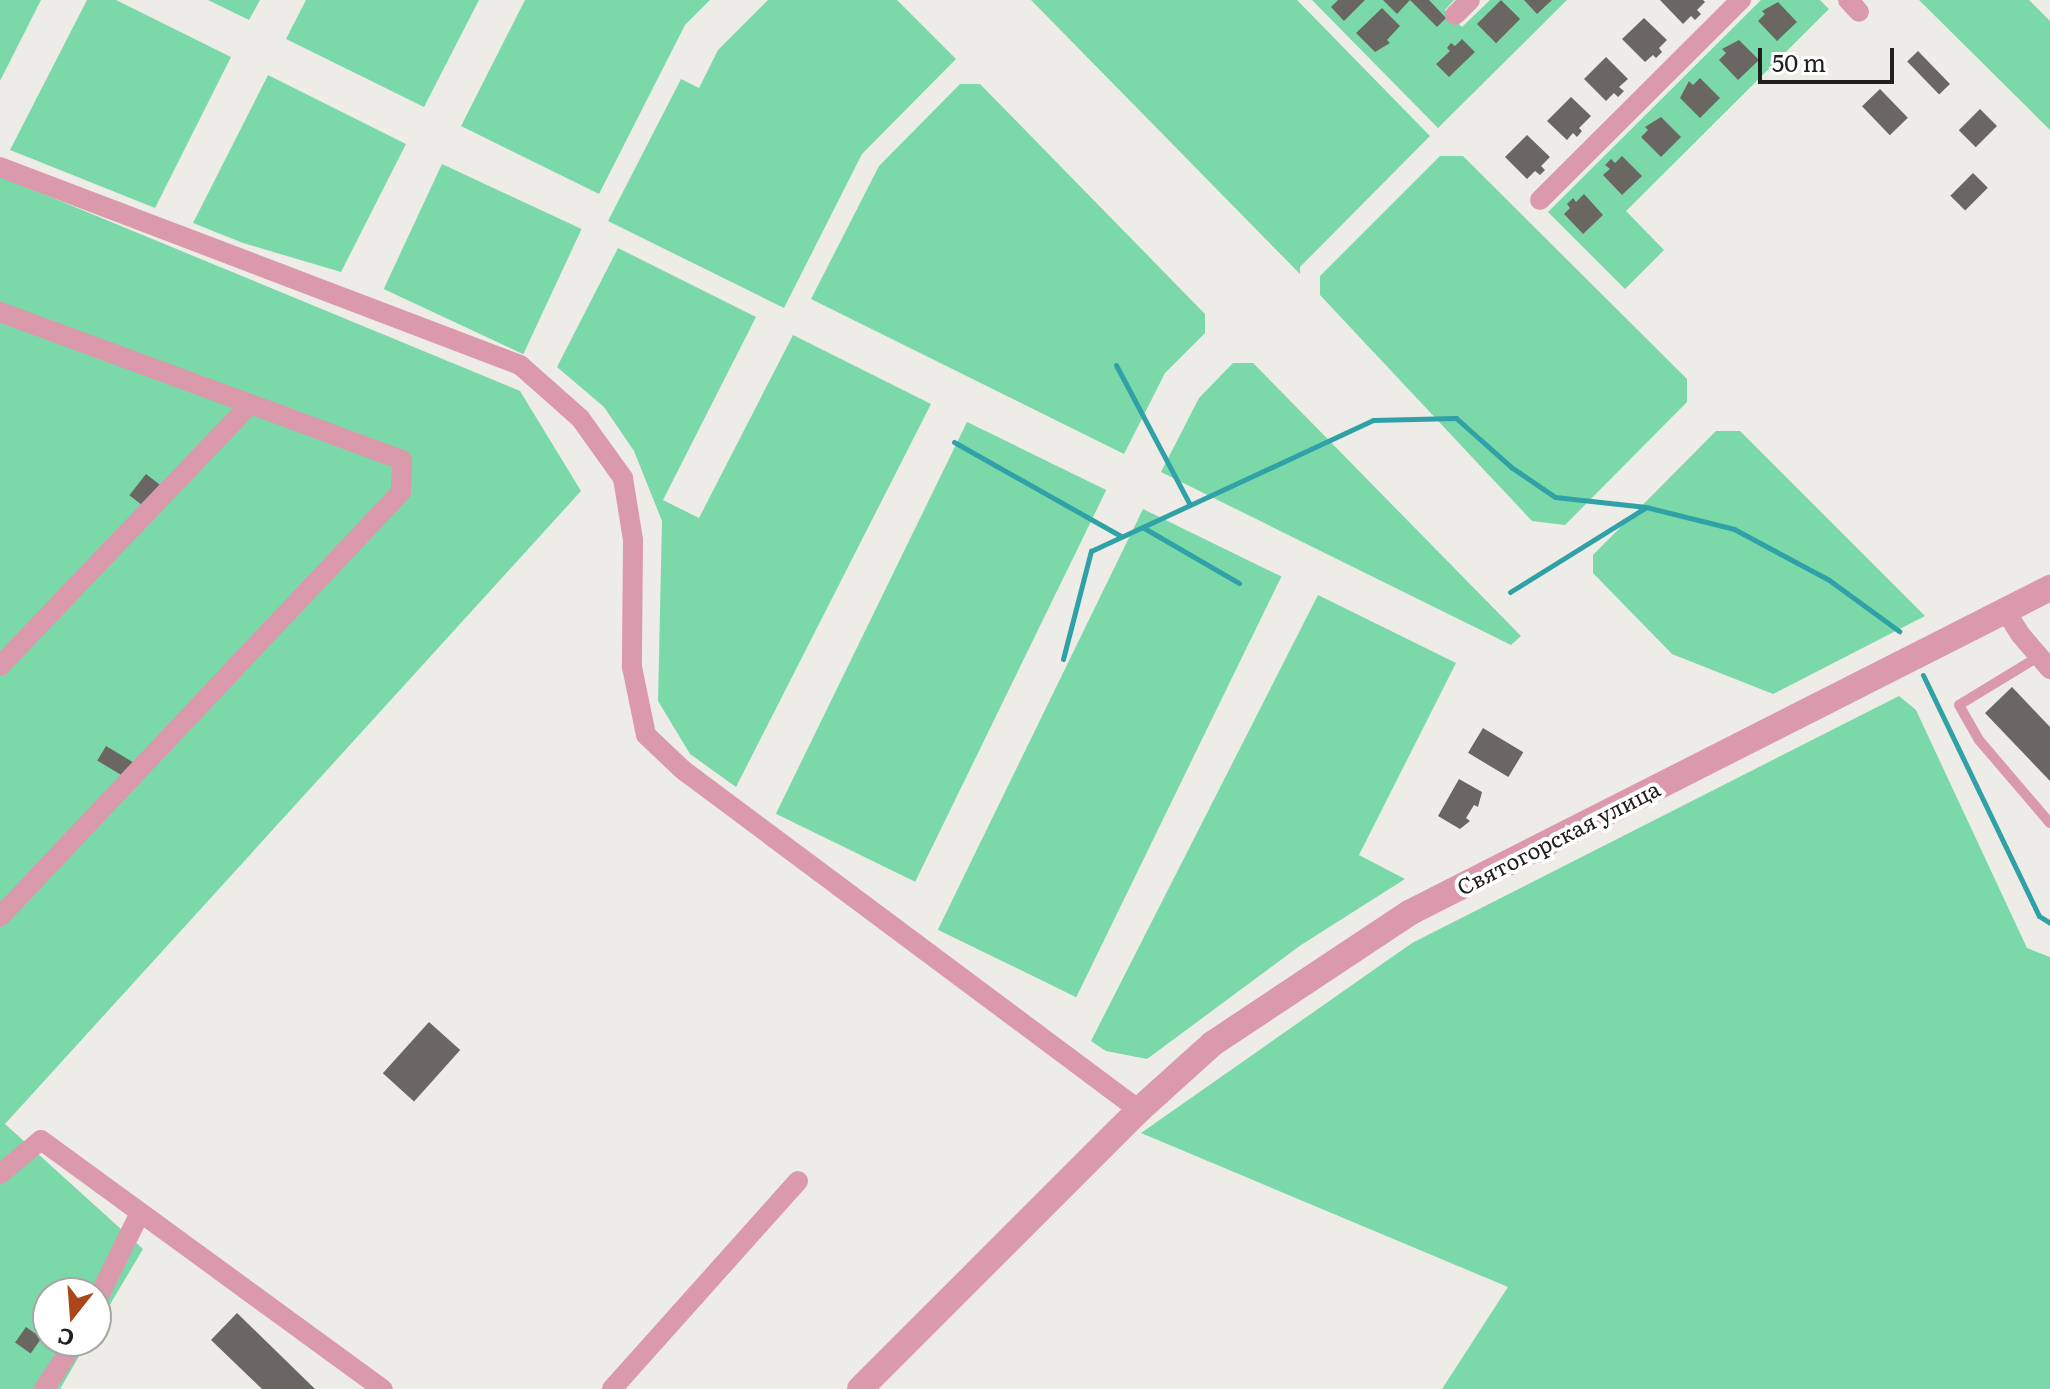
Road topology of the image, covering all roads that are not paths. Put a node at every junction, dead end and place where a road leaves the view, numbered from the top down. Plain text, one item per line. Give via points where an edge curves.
1 (1741, 0) edge
2 (0, 167) edge
3 (1540, 200) dead end
4 (0, 312) edge
5 (250, 404) junction
6 (2050, 588) edge
7 (2005, 610) junction
8 (2044, 663) edge
9 (0, 666) edge
10 (2050, 823) edge
11 (0, 917) edge
12 (1139, 1110) junction
13 (0, 1174) edge
14 (798, 1181) dead end
15 (140, 1213) junction
16 (108, 1277) edge
17 (65, 1357) edge
18 (44, 1389) edge
19 (383, 1389) edge
20 (612, 1389) edge
21 (860, 1389) edge

1 - 3 street
2 - 12 street via 520,365 580,418 623,478 633,540 632,667 646,735 683,770
4 - 5 street
5 - 9 street
5 - 11 street via 402,460 401,492
6 - 7 street, Святогорская улица
7 - 8 street
7 - 12 street, Святогорская улица via 1409,913 1212,1044
8 - 10 lane via 1959,705 1979,740
12 - 21 street, Святогорская улица
13 - 15 street via 41,1140
14 - 20 street
15 - 16 street
15 - 19 street
17 - 18 street

